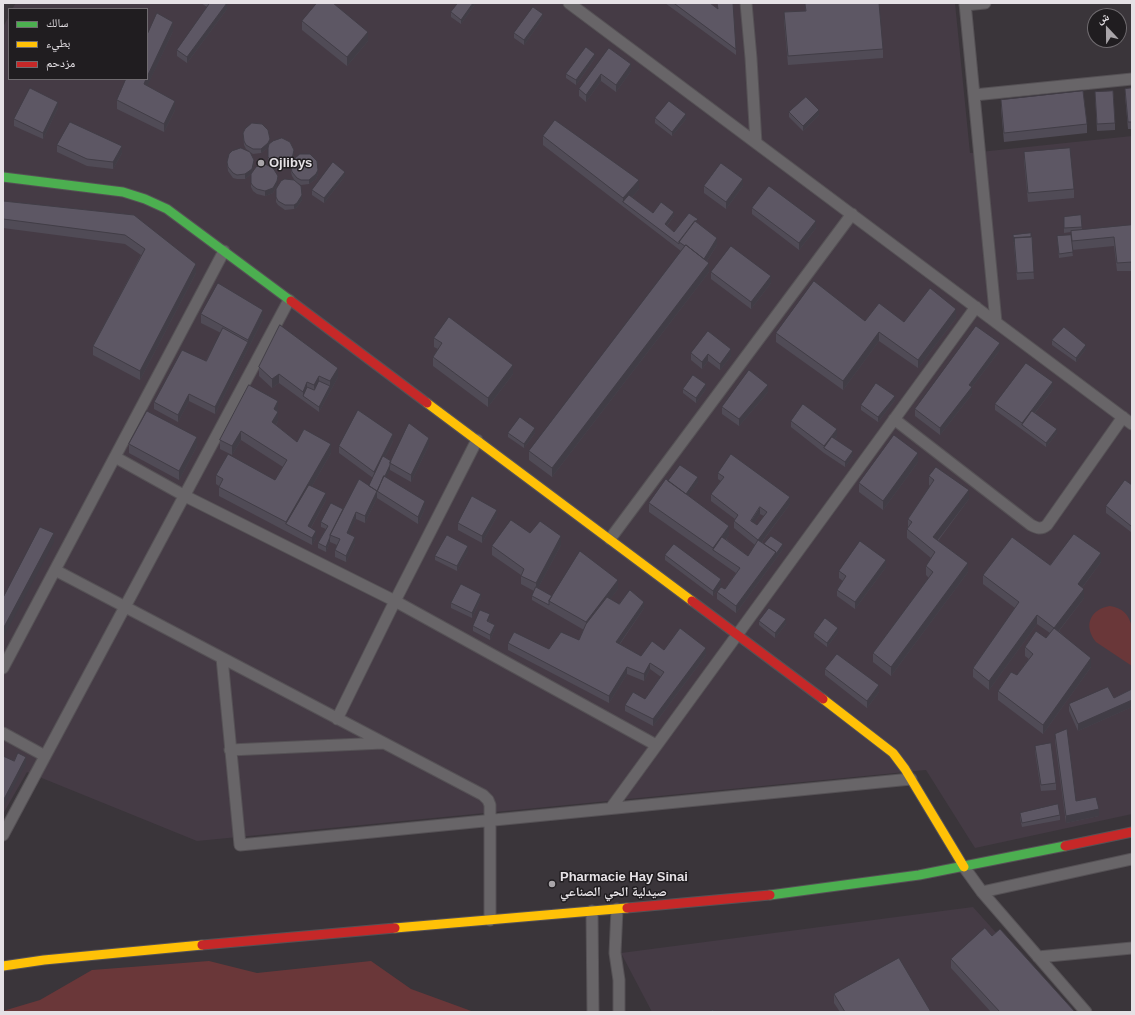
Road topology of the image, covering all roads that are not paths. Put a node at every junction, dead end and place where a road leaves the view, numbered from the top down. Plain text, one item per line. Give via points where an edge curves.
1 (569, 3) edge
2 (746, 3) edge
3 (985, 3) edge
4 (965, 4) edge
5 (1132, 80) edge
6 (974, 95) junction
7 (756, 143) junction
8 (3, 177) edge
9 (852, 214) junction
10 (224, 251) junction
11 (289, 300) junction
12 (976, 307) junction
13 (996, 322) junction
14 (894, 419) junction
15 (1128, 421) edge
16 (477, 440) junction
17 (115, 457) junction
18 (184, 496) junction
19 (610, 539) junction
20 (55, 570) junction
21 (395, 601) junction
22 (125, 607) junction
23 (737, 634) junction
24 (222, 658) junction
25 (3, 668) edge
26 (337, 718) junction
27 (3, 734) edge
28 (383, 743) junction
29 (656, 745) junction
30 (230, 750) junction
31 (45, 756) junction
32 (911, 779) junction
33 (611, 808) junction
34 (490, 820) junction
35 (1132, 832) edge
36 (3, 835) edge
37 (1132, 859) edge
38 (964, 867) junction
39 (982, 892) junction
40 (617, 909) junction
41 (592, 911) junction
42 (490, 920) junction
43 (1132, 948) edge
44 (1038, 957) junction
45 (3, 966) edge
46 (593, 1012) edge
47 (619, 1012) edge
48 (1086, 1012) edge

1 - 7 street
2 - 7 street
3 - 4 street
4 - 6 street
5 - 6 street
6 - 13 street
7 - 9 street
8 - 10 street via 123,192 145,199 167,209
9 - 12 street
9 - 19 street
10 - 11 street
10 - 17 street
11 - 16 street
11 - 18 street
12 - 13 street
12 - 14 street
13 - 15 street
14 - 15 street via 1031,525 1039,528 1047,525
14 - 23 street
16 - 19 street
16 - 21 street
17 - 18 street
17 - 20 street
18 - 21 street
18 - 22 street
19 - 23 street
20 - 22 street
20 - 25 street
21 - 26 street
21 - 29 street
22 - 24 street
22 - 31 street
23 - 29 street
23 - 32 street via 893,752
24 - 26 street
24 - 30 street
26 - 28 street
27 - 31 street
28 - 30 street
28 - 34 street via 483,795 490,805
29 - 33 street
30 - 34 street via 240,845
31 - 36 street
32 - 33 street
32 - 38 street
33 - 34 street
34 - 42 street
35 - 38 street
37 - 39 street
38 - 39 street
38 - 40 street via 774,895
39 - 44 street
40 - 41 street
40 - 47 street via 615,953 619,980
41 - 42 street
41 - 46 street
42 - 45 street via 151,949
43 - 44 street
44 - 48 street

